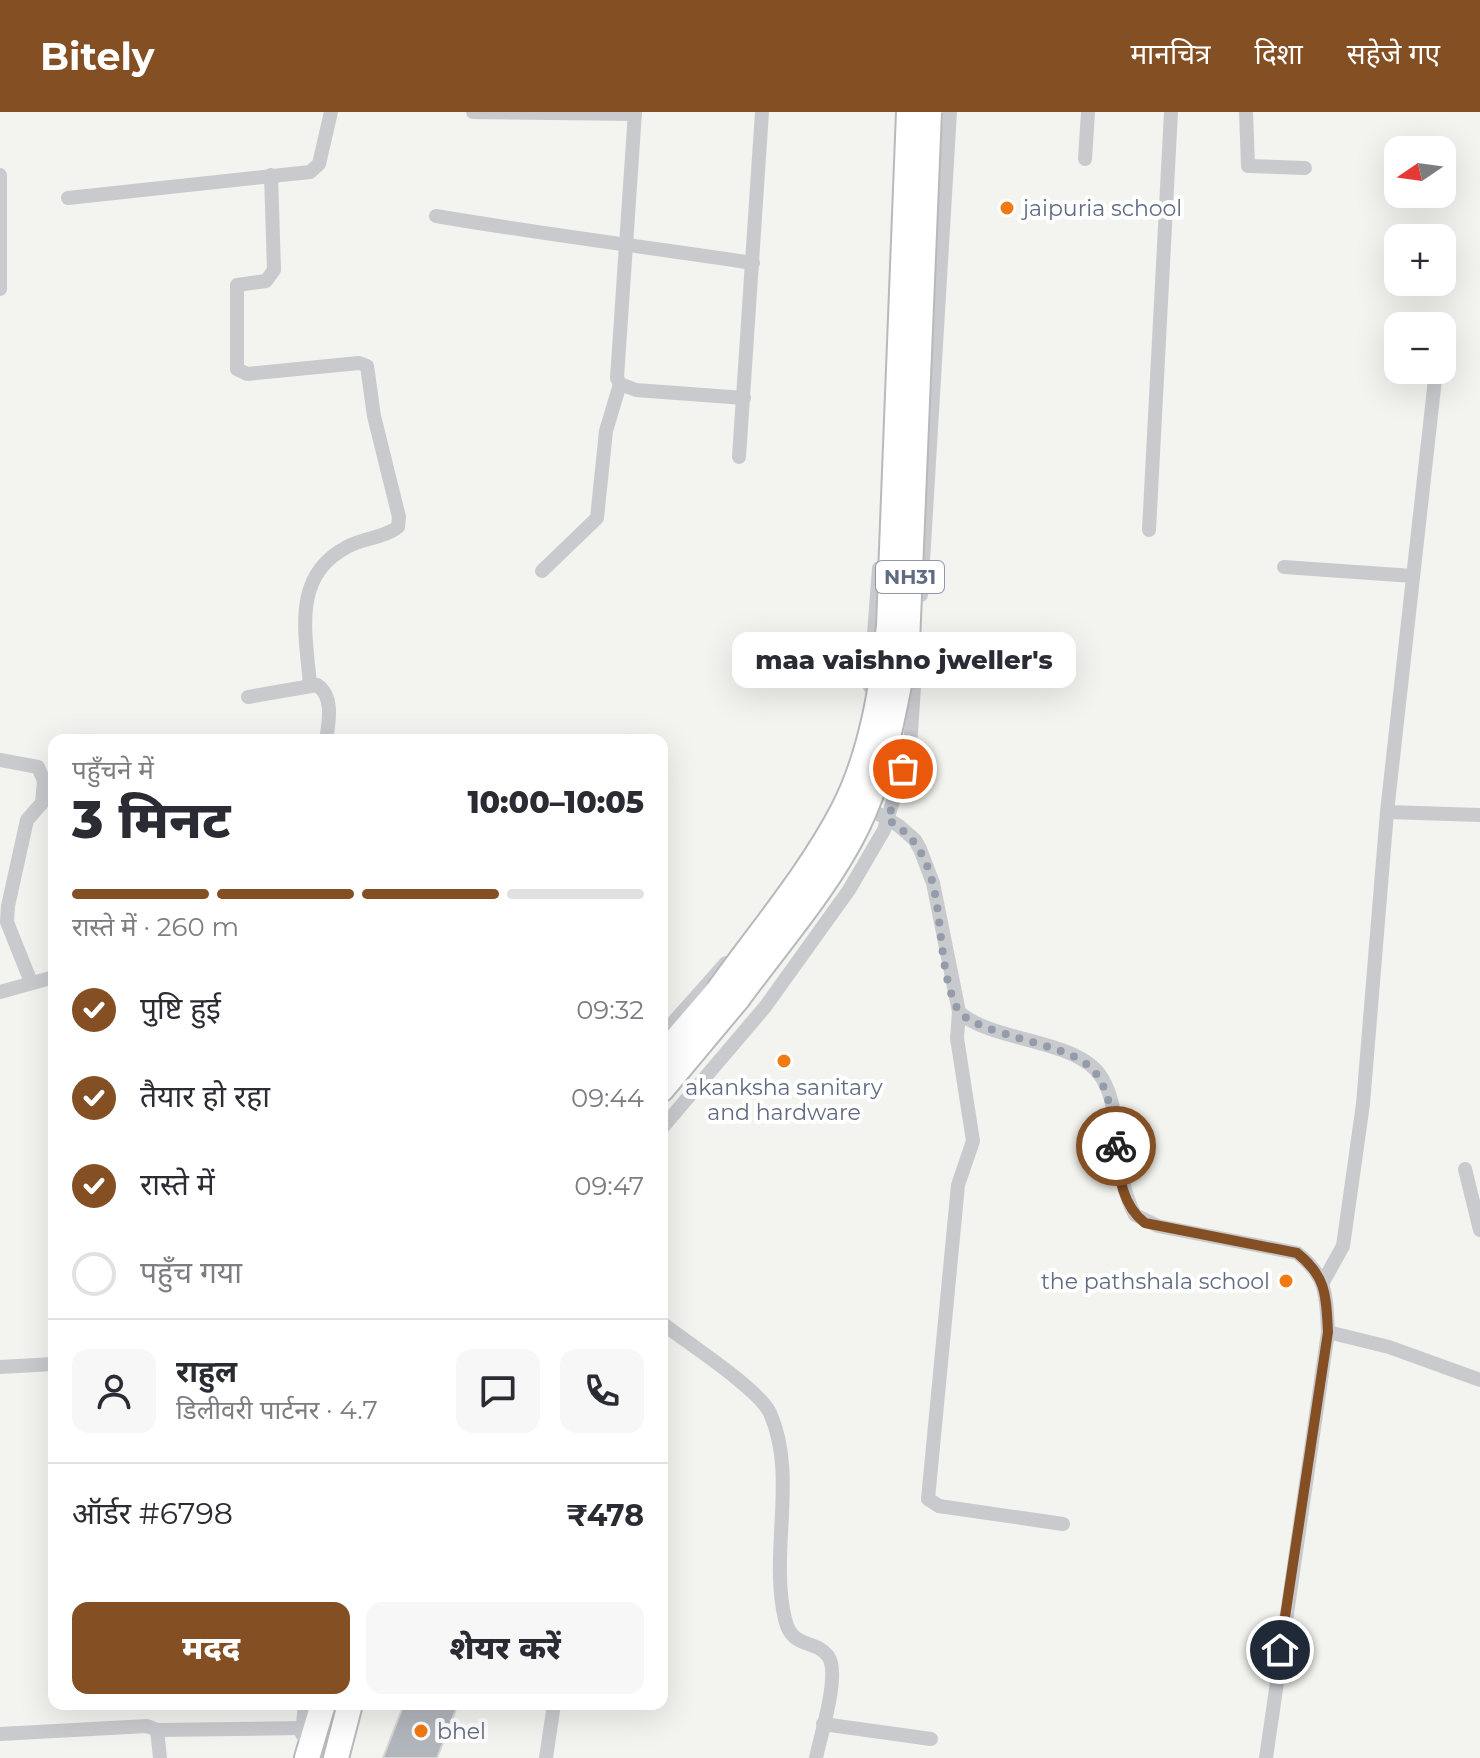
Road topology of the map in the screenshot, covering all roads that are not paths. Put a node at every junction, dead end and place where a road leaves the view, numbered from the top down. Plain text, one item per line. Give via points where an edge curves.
1 (331, 112) edge
2 (473, 112) edge
3 (762, 112) edge
4 (900, 112) edge
5 (909, 112) edge
6 (929, 112) edge
7 (950, 112) edge
8 (1088, 112) edge
9 (1171, 112) edge
10 (1246, 112) edge
11 (635, 113) edge
12 (1085, 159) dead end
13 (1305, 168) dead end
14 (0, 175) edge
15 (271, 175) junction
16 (68, 198) dead end
17 (436, 216) dead end
18 (629, 244) junction
19 (753, 263) junction
20 (0, 289) edge
21 (620, 384) junction
22 (1434, 384) edge
23 (744, 398) junction
24 (739, 457) dead end
25 (1149, 530) dead end
26 (1284, 567) dead end
27 (542, 571) dead end
28 (1413, 576) junction
29 (310, 685) junction
30 (248, 697) dead end
31 (326, 734) edge
32 (0, 760) edge
33 (842, 793) junction
34 (1387, 812) junction
35 (1480, 815) edge
36 (888, 820) junction
37 (48, 978) edge
38 (31, 982) junction
39 (0, 992) edge
40 (728, 994) junction
41 (959, 1012) junction
42 (668, 1028) edge
43 (668, 1050) edge
44 (668, 1080) edge
45 (668, 1121) edge
46 (1465, 1169) dead end
47 (1480, 1230) edge
48 (1323, 1282) junction
49 (668, 1328) edge
50 (1328, 1332) junction
51 (48, 1364) edge
52 (0, 1367) edge
53 (1480, 1380) edge
54 (1063, 1524) dead end
55 (304, 1710) edge
56 (321, 1710) edge
57 (348, 1710) edge
58 (360, 1710) edge
59 (553, 1710) edge
60 (823, 1724) junction
61 (302, 1728) junction
62 (157, 1730) junction
63 (0, 1734) edge
64 (931, 1739) dead end
65 (160, 1758) edge
66 (299, 1758) edge
67 (307, 1758) edge
68 (336, 1758) edge
69 (343, 1758) edge
70 (546, 1758) edge
71 (816, 1758) edge
72 (1266, 1758) edge

1 - 15 street via 316,169
2 - 11 street
3 - 19 street
4 - 33 street via 877,611 867,715
5 - 40 highway, NH31, bridge via 889,626 882,687 844,808
6 - 40 highway, NH31, bridge via 907,643 895,708 857,827 824,879
7 - 36 street via 910,746
8 - 12 street
9 - 25 street
10 - 13 street via 1248,166
11 - 18 street
14 - 20 street
15 - 16 street
15 - 29 street via 274,270 266,281 237,285 237,369 247,374 367,366 399,517 392,532 338,552 313,579 304,607
17 - 18 street via 579,241
18 - 19 street
18 - 21 street via 617,366
19 - 23 street
21 - 23 street via 636,390
21 - 27 street via 606,431 597,518
22 - 28 street
23 - 24 street
26 - 28 street
28 - 34 street
29 - 30 street
29 - 31 street via 324,690 328,699
32 - 38 street via 38,767 44,781 42,803 27,820 8,906 7,922
33 - 36 street
33 - 42 street via 805,858 728,961
34 - 35 street
34 - 48 street via 1378,953 1348,1224 1343,1246
36 - 41 street via 915,840 933,883
36 - 45 street via 849,890 765,1007
37 - 38 street
38 - 39 street
40 - 43 highway, NH31
40 - 44 highway, NH31
41 - 48 street via 980,1025 1081,1060 1102,1077 1124,1196 1145,1223 1297,1253 1315,1267
41 - 54 street via 957,1038 973,1141 958,1185 928,1499 939,1506
46 - 47 street
48 - 50 street
49 - 60 street via 755,1395 771,1414 780,1449 780,1596 789,1632 822,1651 831,1663
50 - 53 street via 1389,1347
50 - 72 street
51 - 52 street
55 - 61 street
56 - 67 highway
57 - 68 highway
58 - 69 street
59 - 70 street
60 - 64 street
60 - 71 street
61 - 62 street
61 - 66 street
62 - 63 street via 147,1726
62 - 65 street

